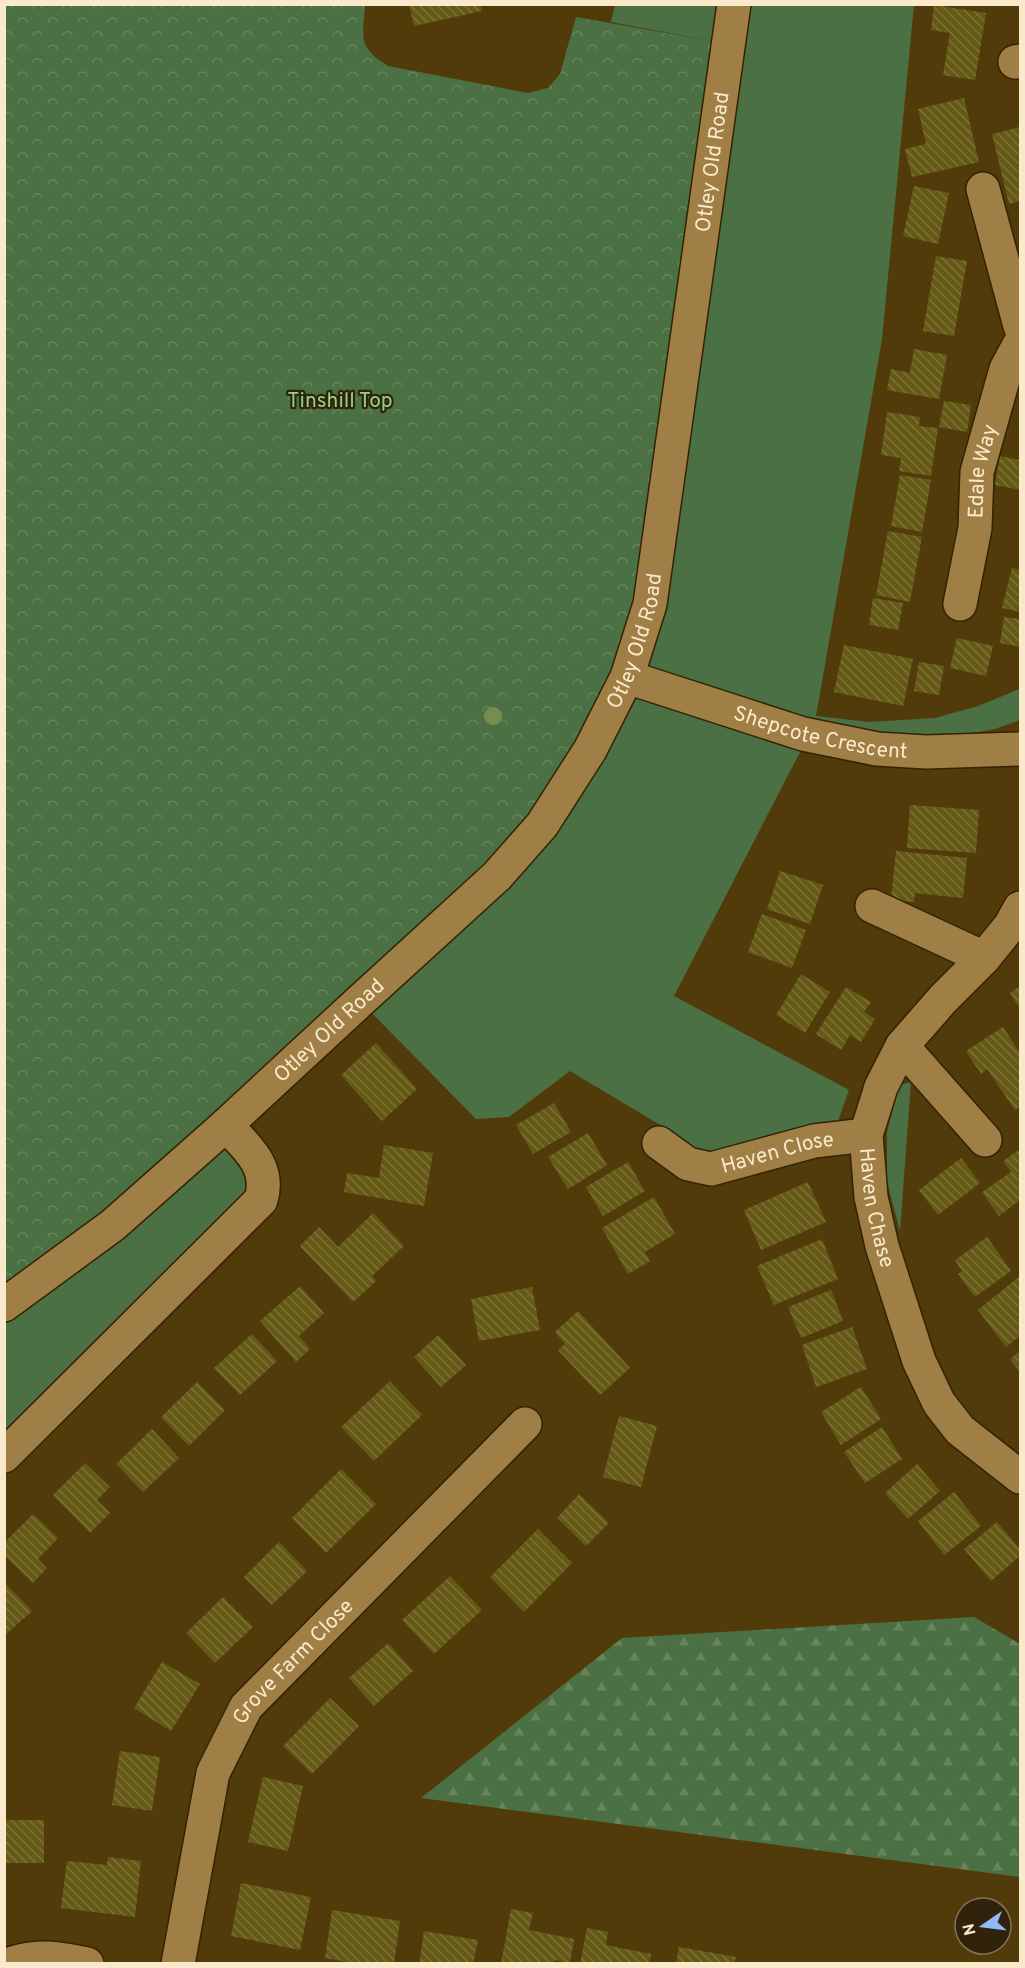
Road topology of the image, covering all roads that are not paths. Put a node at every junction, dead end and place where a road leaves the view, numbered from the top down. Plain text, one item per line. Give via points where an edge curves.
1 (734, 4) edge
2 (983, 189) dead end
3 (1020, 326) edge
4 (1020, 343) edge
5 (960, 604) dead end
6 (627, 677) junction
7 (1020, 749) edge
8 (872, 906) dead end
9 (1020, 908) edge
10 (984, 958) junction
11 (902, 1046) junction
12 (226, 1125) junction
13 (866, 1135) junction
14 (985, 1140) dead end
15 (659, 1143) dead end
16 (4, 1305) edge
17 (525, 1424) dead end
18 (4, 1456) edge
19 (1020, 1477) edge
20 (9, 1964) edge
21 (87, 1964) edge
22 (178, 1964) edge

1 - 6 street, Otley Old Road via 650,604
2 - 3 street
4 - 5 street, Edale Way via 1006,369 977,472 975,528
6 - 7 street, Shepcote Crescent via 803,734 876,749 926,753
6 - 12 street, Otley Old Road via 590,750 542,825 497,876
8 - 10 street
9 - 10 street, Haven Chase
10 - 11 street, Haven Chase
11 - 13 street, Haven Chase via 881,1087
11 - 14 street
12 - 16 street, Otley Old Road via 113,1225
12 - 18 street via 257,1160 263,1174 261,1200
13 - 15 street, Haven Close via 814,1142 711,1169 688,1164
13 - 19 street, Haven Chase via 871,1197 882,1246 919,1361 939,1403 960,1430
17 - 22 street, Grove Farm Close via 246,1707 213,1773
20 - 21 street via 49,1956

